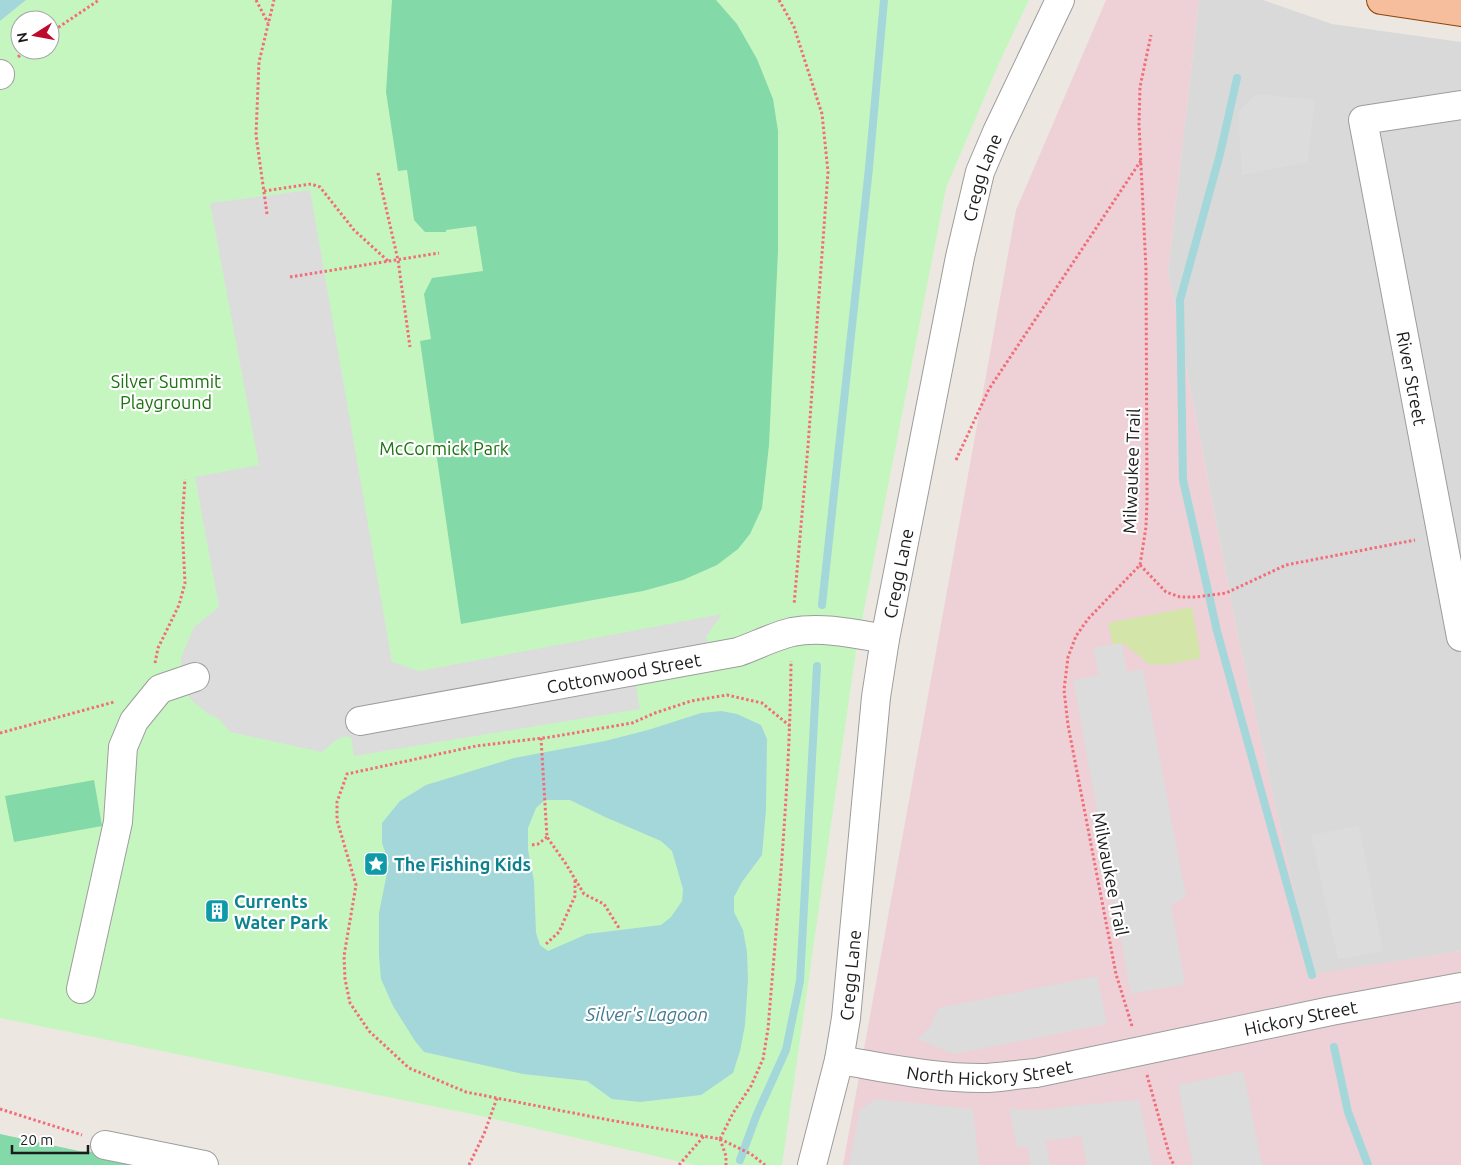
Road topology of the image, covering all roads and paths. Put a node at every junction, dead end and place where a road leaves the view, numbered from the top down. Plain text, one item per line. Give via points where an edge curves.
1 (99, 0) edge
2 (256, 0) edge
3 (274, 0) edge
4 (779, 0) edge
5 (1060, 0) edge
6 (1380, 0) edge
7 (1461, 12) edge
8 (268, 23) junction
9 (60, 26) edge
10 (1151, 34) dead end
11 (1461, 105) edge
12 (1142, 158) junction
13 (378, 173) dead end
14 (264, 191) junction
15 (267, 214) dead end
16 (439, 253) dead end
17 (398, 260) junction
18 (388, 261) junction
19 (290, 277) dead end
20 (410, 347) dead end
21 (956, 460) dead end
22 (185, 479) dead end
23 (1439, 536) edge
24 (1140, 565) junction
25 (793, 611) dead end
26 (1461, 637) edge
27 (885, 639) junction
28 (791, 660) dead end
29 (154, 666) dead end
30 (195, 677) dead end
31 (121, 700) dead end
32 (360, 722) dead end
33 (790, 726) junction
34 (0, 733) edge
35 (541, 738) junction
36 (547, 837) junction
37 (532, 845) dead end
38 (575, 879) junction
39 (618, 928) dead end
40 (546, 944) dead end
41 (1461, 986) edge
42 (80, 989) dead end
43 (1136, 1038) junction
44 (839, 1060) junction
45 (1150, 1084) dead end
46 (497, 1098) junction
47 (0, 1109) edge
48 (704, 1136) junction
49 (720, 1139) junction
50 (105, 1145) joint
51 (204, 1165) edge
52 (469, 1165) edge
53 (679, 1165) edge
54 (726, 1165) edge
55 (765, 1165) edge
56 (812, 1165) edge
57 (1174, 1165) edge

1 - 9 path
2 - 8 path
3 - 8 path
4 - 25 path via 794,27 822,114 828,172
5 - 27 street, Cregg Lane via 980,172 960,257
6 - 7 main road
8 - 14 path via 259,62 256,135
10 - 12 path, Milwaukee Trail via 1140,87
11 - 23 street, River Street via 1363,120
12 - 21 path via 989,389
12 - 24 path, Milwaukee Trail via 1147,501
13 - 17 path
14 - 15 path
14 - 18 path via 311,184 320,188 354,230
16 - 17 path
17 - 18 path
17 - 20 path
18 - 19 path
22 - 29 path via 182,524 185,583 179,605 158,648
23 - 24 path via 1286,565 1226,593 1196,597 1180,597 1166,592
23 - 26 street, River Street
24 - 43 path, Milwaukee Trail via 1076,636 1068,658 1064,690 1068,726 1116,974
27 - 32 street, Cottonwood Street via 818,631 792,632 738,652
27 - 44 street, Cregg Lane via 876,697 846,1018
28 - 33 path
30 - 42 street via 160,690 134,721 123,747 118,822
31 - 34 path
33 - 35 path via 762,703 727,695 691,700 632,723
33 - 49 path via 767,1036 763,1059 751,1086
35 - 36 path
35 - 46 path via 476,746 347,774 337,802 337,820 356,885 344,956 350,1003 369,1031 409,1068 466,1092
36 - 37 path
36 - 38 path
38 - 39 path via 584,894 604,904
38 - 40 path via 575,896 559,932
41 - 43 street, Hickory Street via 1331,1011
43 - 44 street, North Hickory Street via 1036,1073 987,1078 914,1073
44 - 56 street, Cregg Lane
45 - 57 path
46 - 48 path
46 - 52 path
47 - 50 path via 75,1132
48 - 49 path
48 - 53 path
49 - 54 path
49 - 55 path via 751,1154
50 - 51 street

